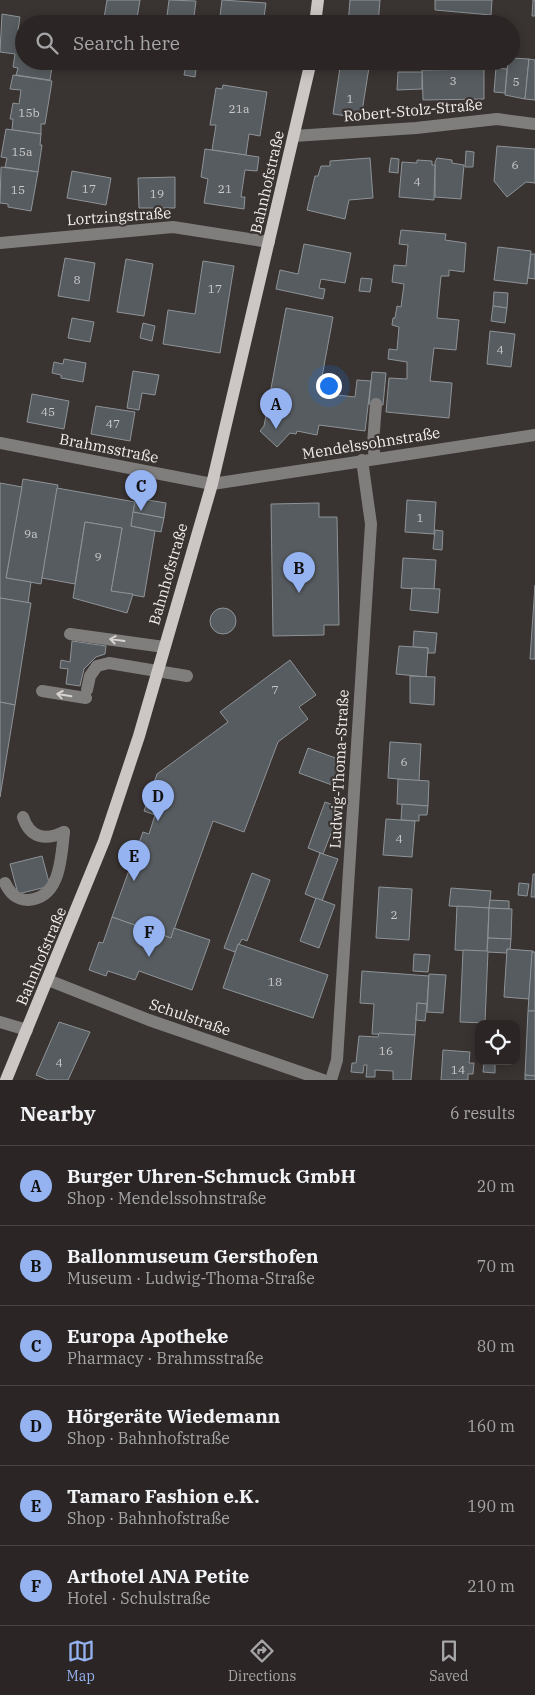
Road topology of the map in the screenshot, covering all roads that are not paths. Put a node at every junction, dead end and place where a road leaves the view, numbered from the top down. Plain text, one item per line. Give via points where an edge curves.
1 (318, 0) edge
2 (317, 15) edge
3 (309, 70) edge
4 (535, 124) edge
5 (294, 136) junction
6 (270, 242) junction
7 (0, 243) edge
8 (376, 404) dead end
9 (535, 435) edge
10 (0, 444) edge
11 (369, 459) junction
12 (212, 484) junction
13 (70, 634) dead end
14 (164, 647) junction
15 (158, 670) junction
16 (186, 676) dead end
17 (42, 691) dead end
18 (22, 817) dead end
19 (51, 838) junction
20 (61, 859) junction
21 (5, 883) dead end
22 (48, 980) junction
23 (0, 1022) edge
24 (27, 1030) junction
25 (6, 1080) edge
26 (323, 1080) edge
27 (331, 1080) edge

1 - 2 main road
3 - 5 main road, Bahnhofstraße
4 - 5 street, Robert-Stolz-Straße via 497,119
5 - 6 main road, Bahnhofstraße
6 - 7 street, Lortzingstraße via 172,227
6 - 12 main road, Bahnhofstraße
8 - 11 street, Ludwig-Thoma-Straße
9 - 11 street, Mendelssohnstraße
10 - 12 street, Brahmsstraße
11 - 12 street, Mendelssohnstraße
11 - 27 street, Ludwig-Thoma-Straße via 371,524 338,1060
12 - 14 main road, Bahnhofstraße
14 -> 13 street
14 - 15 main road, Bahnhofstraße
15 - 16 street
15 -> 17 street via 108,663 97,666 90,676 86,694
15 - 22 main road, Bahnhofstraße via 124,785
18 - 19 street via 26,827
19 - 20 street
19 - 20 street via 64,832
20 - 21 street via 49,892 41,898 22,900 10,892
22 - 24 main road, Bahnhofstraße
22 - 26 street, Schulstraße via 148,1020
23 - 24 street
24 - 25 main road, Bahnhofstraße

